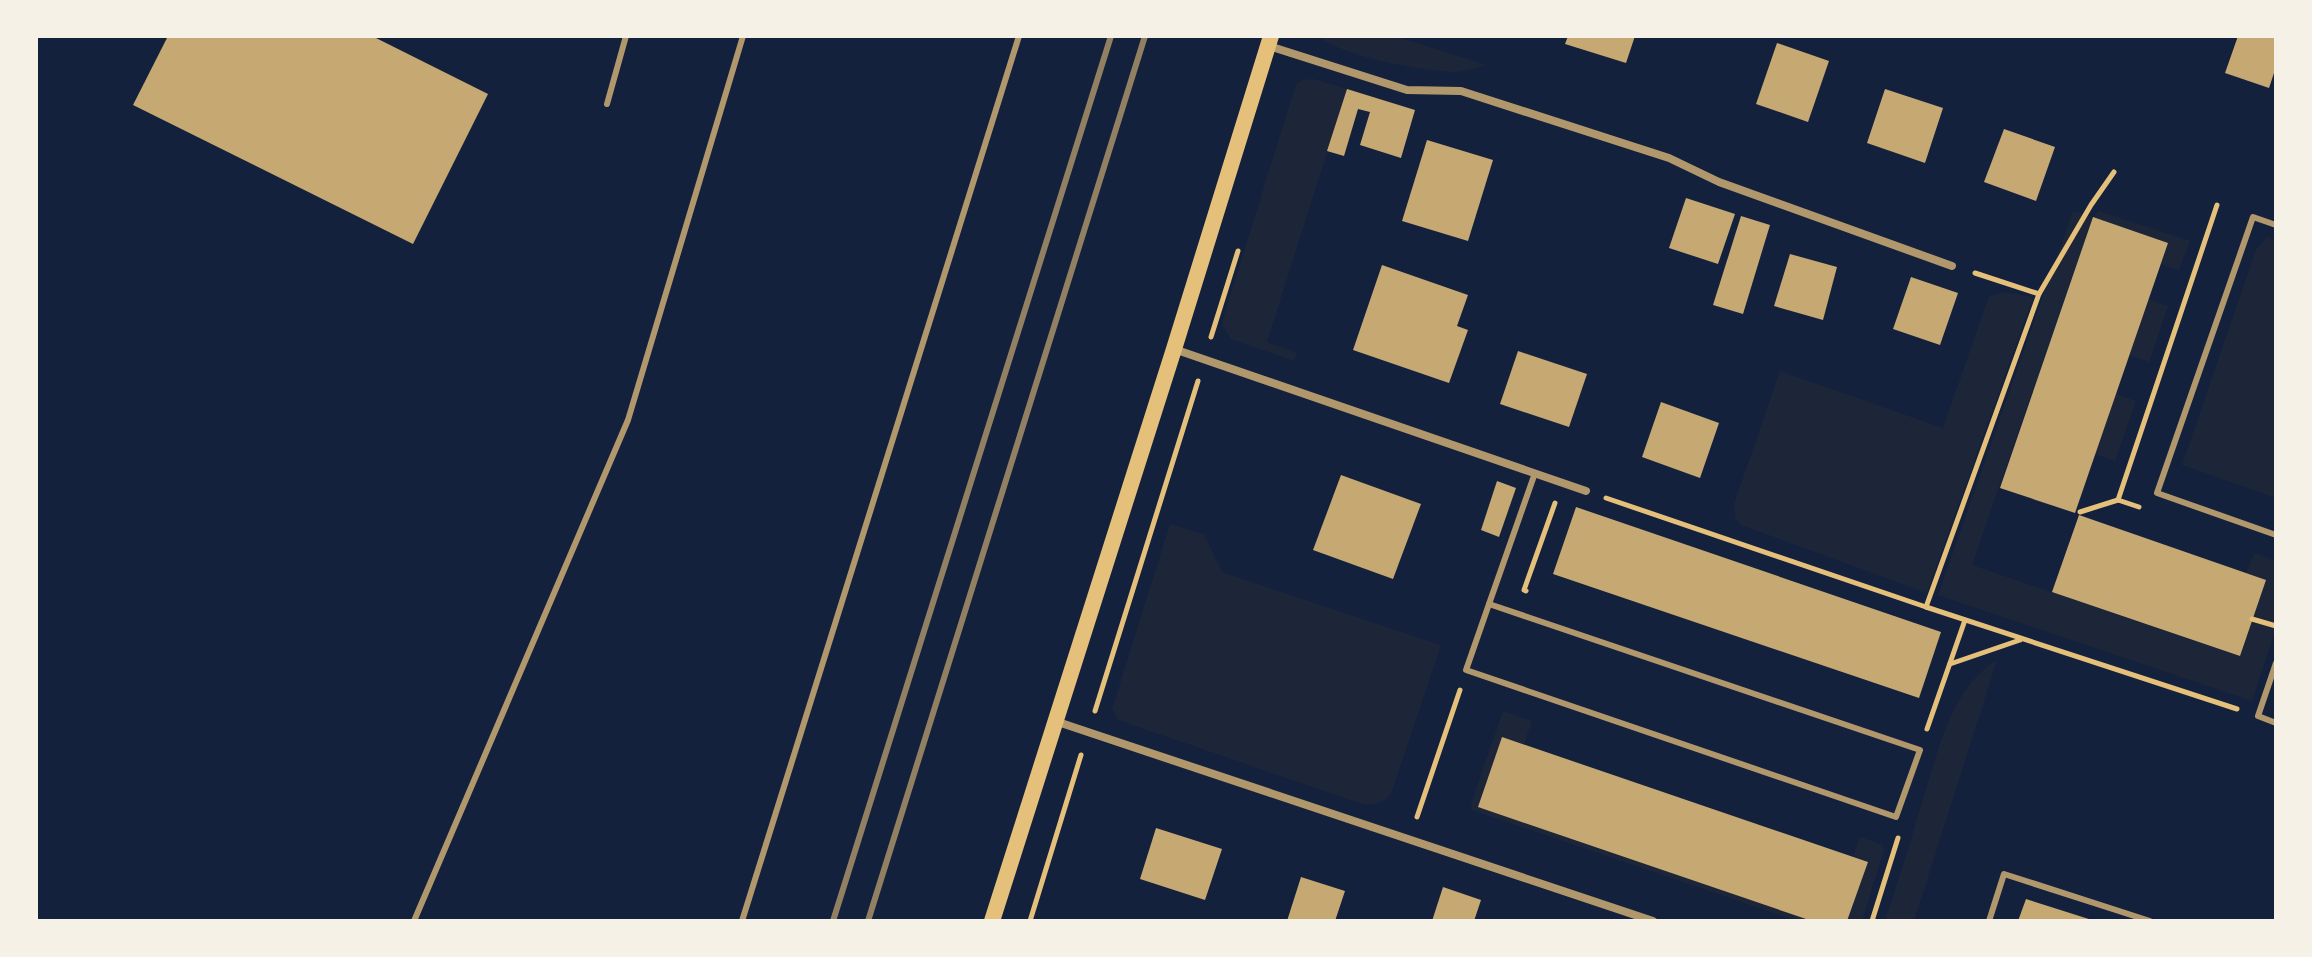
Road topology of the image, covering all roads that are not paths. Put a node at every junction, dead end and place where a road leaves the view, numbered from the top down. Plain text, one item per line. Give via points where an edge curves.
1 (626, 36) edge
2 (743, 36) edge
3 (1019, 36) edge
4 (1269, 41) edge
5 (607, 104) dead end
6 (2276, 225) edge
7 (1952, 266) road end
8 (1174, 349) junction
9 (1535, 473) junction
10 (1586, 491) road end
11 (2276, 535) edge
12 (1489, 604) junction
13 (2276, 663) edge
14 (1054, 721) junction
15 (2276, 723) edge
16 (414, 921) edge
17 (742, 921) edge
18 (992, 921) edge
19 (1653, 921) edge
20 (1989, 921) edge
21 (2150, 921) edge

1 - 5 lane
2 - 16 lane via 628,420
3 - 17 lane
4 - 7 street via 1407,90 1461,91 1669,158 1719,182
4 - 8 main road
6 - 11 lane via 2253,217 2157,493
8 - 9 street
8 - 14 main road
9 - 10 street
9 - 12 lane
12 - 12 lane via 1466,670 1896,817 1920,750
13 - 15 lane via 2258,716
14 - 18 main road
14 - 19 street
20 - 21 lane via 2004,874

